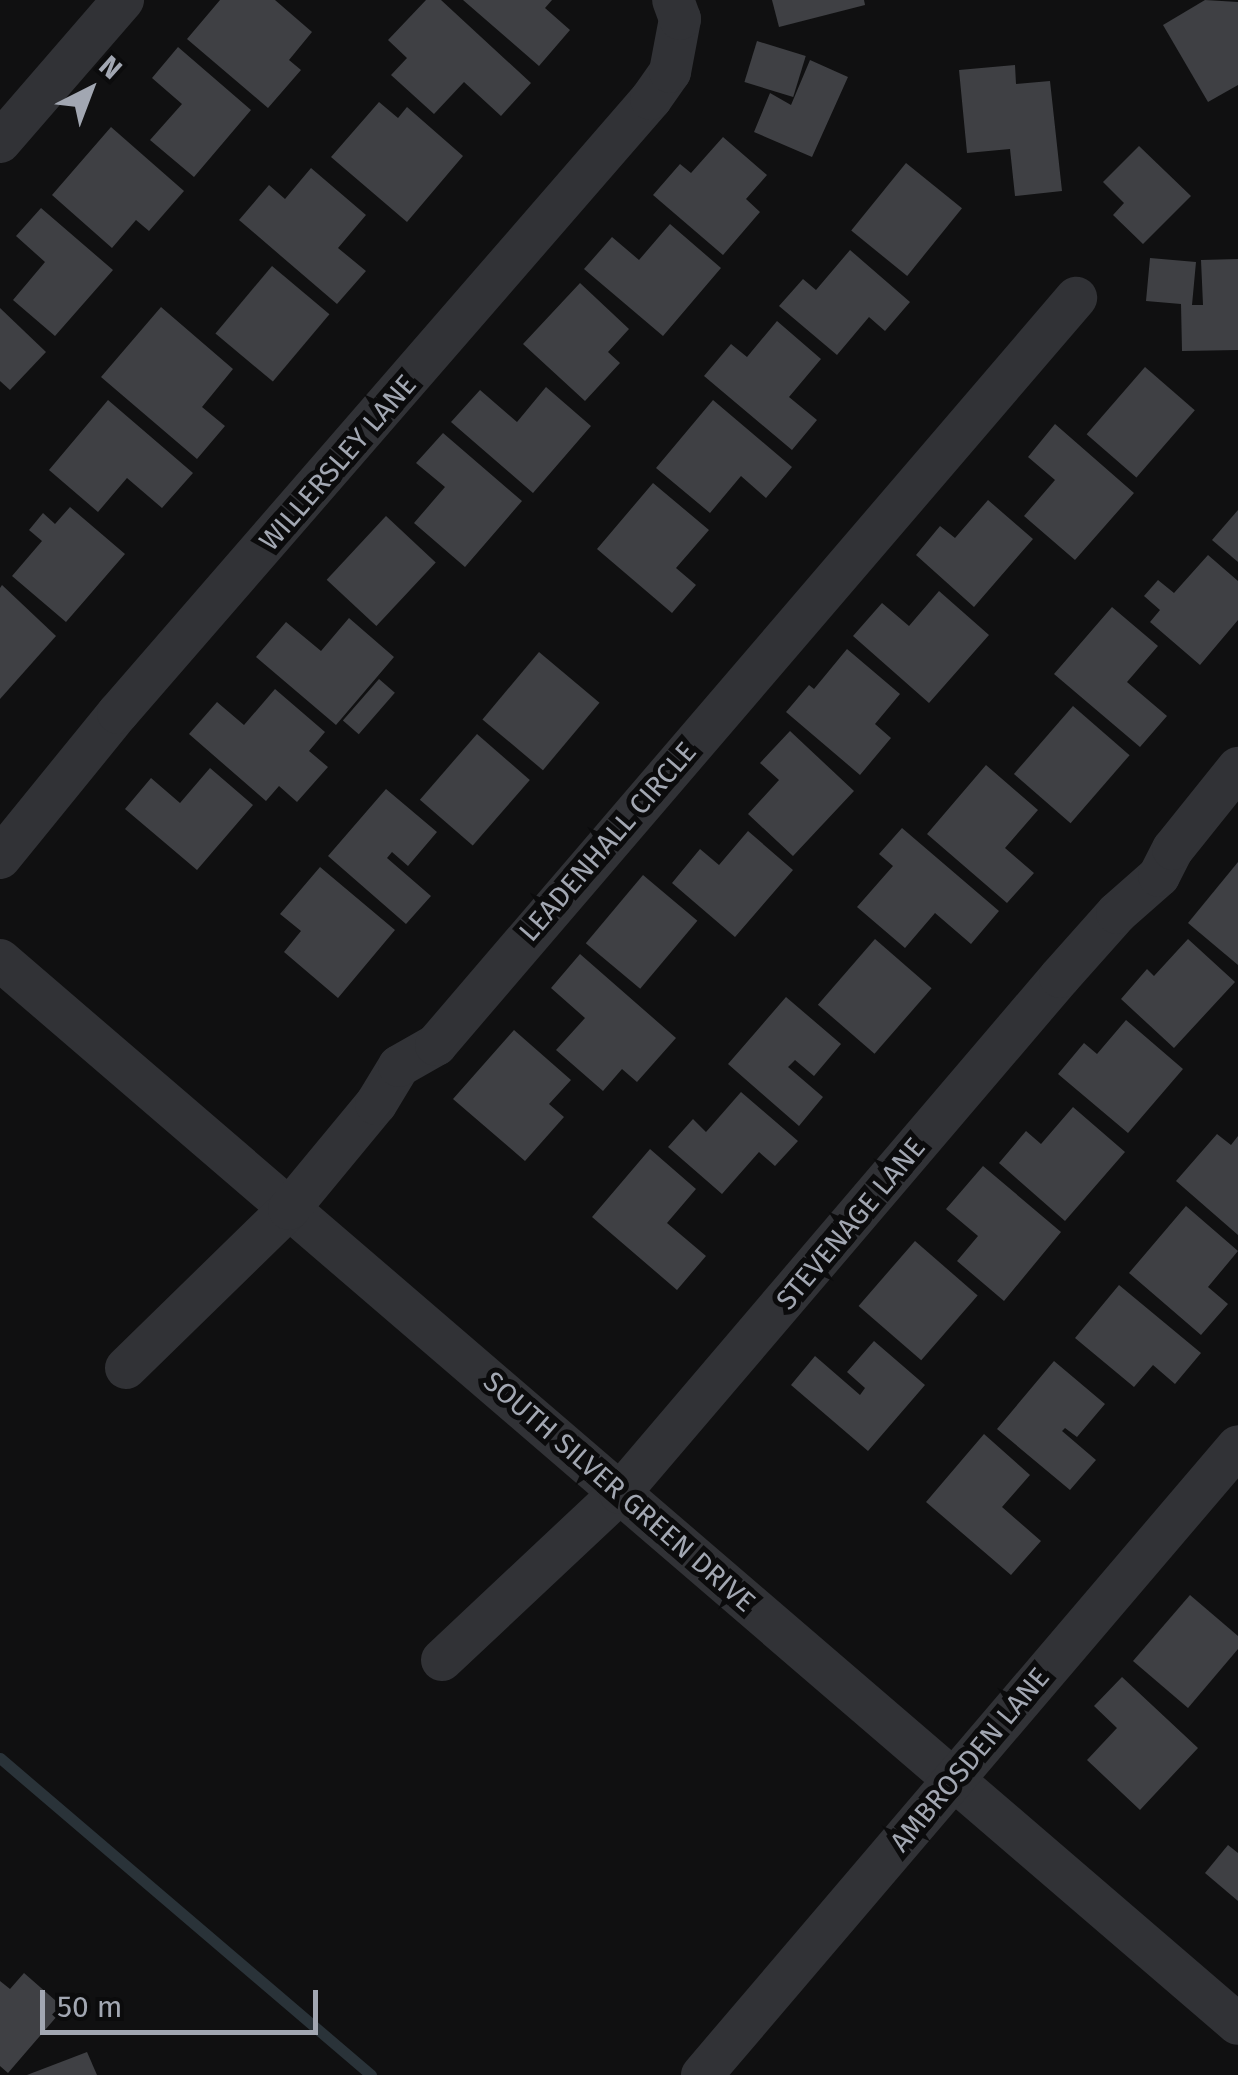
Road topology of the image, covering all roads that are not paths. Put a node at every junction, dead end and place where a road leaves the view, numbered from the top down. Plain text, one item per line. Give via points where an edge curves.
1 (123, 0) edge
2 (673, 0) edge
3 (0, 142) edge
4 (1076, 298) dead end
5 (1238, 768) edge
6 (0, 858) edge
7 (0, 960) edge
8 (290, 1208) junction
9 (126, 1368) dead end
10 (1238, 1446) edge
11 (620, 1493) junction
12 (442, 1660) dead end
13 (954, 1780) junction
14 (1238, 2024) edge
15 (702, 2075) edge

1 - 3 street
2 - 6 street, WILLERSLEY LANE via 680,19 671,65 651,99
4 - 8 street, LEADENHALL CIRCLE via 436,1045 398,1066 376,1104
5 - 11 street, STEVENAGE LANE via 1159,876 1060,977
7 - 8 street, SOUTH SILVER GREEN DRIVE
8 - 9 street, LEADENHALL CIRCLE
8 - 11 street, SOUTH SILVER GREEN DRIVE
10 - 13 street, AMBROSDEN LANE
11 - 12 street, STEVENAGE LANE
11 - 13 street, SOUTH SILVER GREEN DRIVE
13 - 14 street, SOUTH SILVER GREEN DRIVE
13 - 15 street, AMBROSDEN LANE

